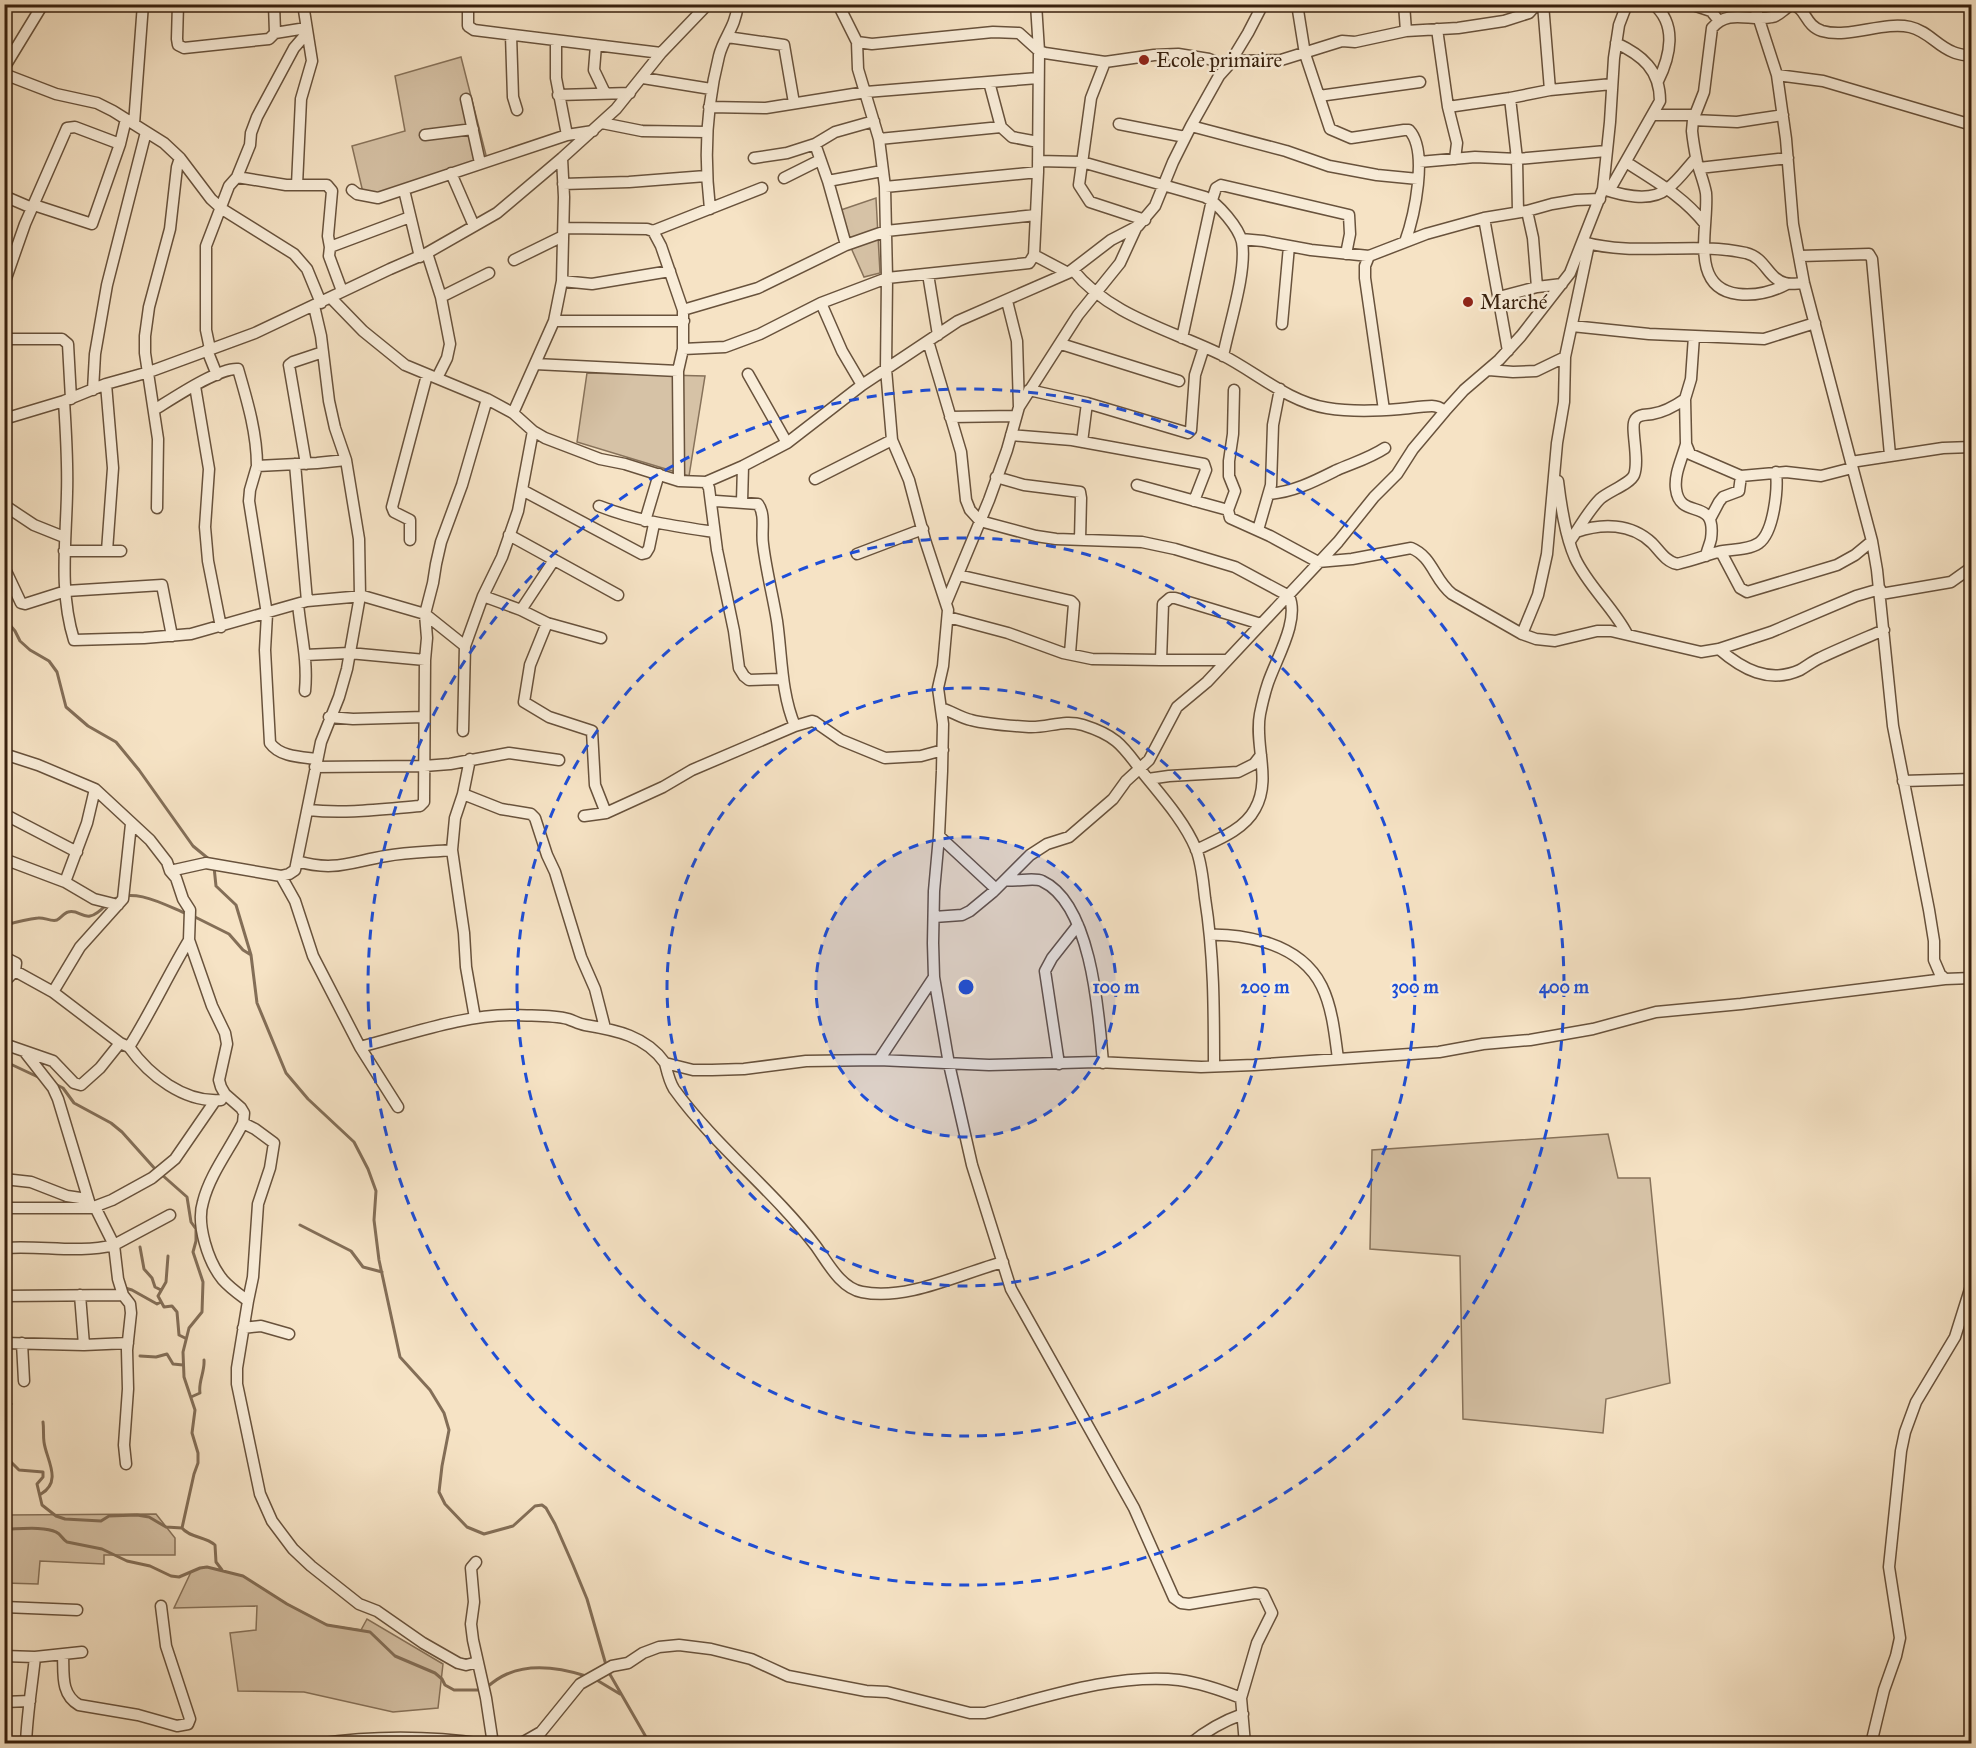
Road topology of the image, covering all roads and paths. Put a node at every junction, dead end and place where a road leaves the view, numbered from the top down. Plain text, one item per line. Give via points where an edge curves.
1 (43, 4) edge
2 (143, 4) edge
3 (178, 4) edge
4 (274, 4) edge
5 (303, 4) edge
6 (468, 4) edge
7 (708, 4) edge
8 (738, 4) edge
9 (838, 4) edge
10 (1036, 4) edge
11 (1263, 4) edge
12 (1298, 4) edge
13 (1404, 4) edge
14 (1537, 4) edge
15 (1543, 4) edge
16 (1627, 4) edge
17 (1653, 4) edge
18 (1690, 4) edge
19 (1754, 4) edge
20 (1757, 17) junction
21 (1719, 21) junction
22 (1437, 29) junction
23 (306, 30) junction
24 (1406, 32) junction
25 (275, 33) junction
26 (511, 35) junction
27 (727, 37) junction
28 (556, 41) junction
29 (857, 42) junction
30 (1616, 43) junction
31 (596, 45) junction
32 (1039, 51) junction
33 (661, 53) junction
34 (1305, 54) junction
35 (1971, 56) edge
36 (1105, 62) junction
37 (1229, 64) junction
38 (4, 68) edge
39 (4, 74) edge
40 (1777, 75) junction
41 (643, 78) junction
42 (1038, 78) junction
43 (1658, 81) junction
44 (989, 82) junction
45 (1420, 82) dead end
46 (1612, 84) junction
47 (711, 89) junction
48 (1550, 90) junction
49 (866, 92) junction
50 (604, 93) junction
51 (630, 93) junction
52 (558, 95) junction
53 (1319, 96) junction
54 (1510, 98) junction
55 (466, 99) dead end
56 (794, 103) junction
57 (709, 107) junction
58 (1448, 107) junction
59 (518, 110) dead end
60 (1653, 115) junction
61 (1782, 115) junction
62 (1694, 118) junction
63 (130, 122) junction
64 (874, 122) junction
65 (602, 123) junction
66 (1119, 124) dead end
67 (1971, 125) edge
68 (1191, 126) junction
69 (1001, 127) junction
70 (473, 129) junction
71 (593, 130) junction
72 (146, 132) junction
73 (706, 132) junction
74 (425, 135) dead end
75 (567, 135) junction
76 (1185, 137) junction
77 (879, 139) junction
78 (1038, 142) junction
79 (120, 144) junction
80 (815, 144) junction
81 (1606, 151) junction
82 (180, 158) junction
83 (562, 158) junction
84 (754, 158) dead end
85 (1788, 158) junction
86 (1455, 159) junction
87 (1517, 159) junction
88 (820, 160) junction
89 (1082, 162) junction
90 (1419, 162) junction
91 (1626, 162) junction
92 (480, 163) junction
93 (1698, 163) junction
94 (1038, 167) junction
95 (882, 171) junction
96 (451, 173) junction
97 (706, 176) junction
98 (237, 177) junction
99 (784, 178) dead end
100 (1418, 179) junction
101 (828, 181) junction
102 (563, 184) junction
103 (297, 185) junction
104 (1164, 186) junction
105 (885, 187) junction
106 (762, 188) dead end
107 (1668, 189) junction
108 (352, 190) dead end
109 (404, 190) junction
110 (1604, 193) junction
111 (4, 196) edge
112 (1212, 200) junction
113 (33, 207) junction
114 (222, 209) junction
115 (710, 209) junction
116 (1523, 212) junction
117 (1036, 215) junction
118 (410, 217) junction
119 (1484, 218) junction
120 (1141, 223) junction
121 (1705, 224) junction
122 (474, 226) junction
123 (653, 231) junction
124 (886, 231) junction
125 (563, 232) junction
126 (1242, 239) junction
127 (1405, 242) junction
128 (1586, 243) junction
129 (846, 245) junction
130 (1289, 246) junction
131 (330, 247) junction
132 (1703, 249) junction
133 (1346, 254) junction
134 (424, 255) junction
135 (1034, 255) junction
136 (1369, 256) junction
137 (1800, 256) junction
138 (514, 260) dead end
139 (670, 271) junction
140 (1070, 272) junction
141 (489, 273) dead end
142 (928, 274) junction
143 (887, 278) junction
144 (562, 281) junction
145 (1804, 283) junction
146 (4, 284) edge
147 (1562, 284) junction
148 (1787, 284) junction
149 (1537, 287) junction
150 (342, 291) junction
151 (1096, 294) junction
152 (441, 297) junction
153 (1499, 297) junction
154 (1007, 301) junction
155 (322, 302) junction
156 (821, 303) junction
157 (684, 316) junction
158 (554, 321) junction
159 (1815, 323) junction
160 (1282, 324) dead end
161 (1572, 326) junction
162 (1694, 336) junction
163 (933, 338) junction
164 (1182, 338) junction
165 (4, 339) edge
166 (1061, 344) junction
167 (1204, 347) junction
168 (209, 349) junction
169 (683, 349) junction
170 (1508, 351) junction
171 (323, 352) junction
172 (1223, 356) junction
173 (1565, 357) junction
174 (535, 364) junction
175 (886, 369) junction
176 (678, 370) junction
177 (1488, 370) junction
178 (148, 372) junction
179 (748, 374) dead end
180 (217, 375) junction
181 (432, 377) junction
182 (1179, 381) dead end
183 (106, 384) junction
184 (862, 385) junction
185 (195, 386) junction
186 (1280, 389) junction
187 (93, 390) junction
188 (1029, 390) junction
189 (1234, 390) dead end
190 (487, 399) junction
191 (1685, 399) junction
192 (68, 400) junction
193 (1087, 403) junction
194 (154, 410) junction
195 (1384, 410) junction
196 (1017, 411) junction
197 (1445, 411) junction
198 (513, 413) junction
199 (950, 417) junction
200 (4, 419) edge
201 (533, 431) junction
202 (1011, 435) junction
203 (892, 440) junction
204 (1082, 441) junction
205 (787, 443) junction
206 (1686, 444) junction
207 (1971, 447) edge
208 (1385, 448) dead end
209 (1890, 455) junction
210 (346, 460) junction
211 (1555, 460) junction
212 (301, 464) junction
213 (257, 465) junction
214 (1851, 465) junction
215 (743, 466) junction
216 (1776, 472) junction
217 (659, 474) junction
218 (1741, 476) junction
219 (996, 477) junction
220 (815, 479) dead end
221 (679, 481) junction
222 (706, 482) junction
223 (1137, 485) dead end
224 (522, 490) junction
225 (1269, 494) junction
226 (1194, 501) junction
227 (712, 502) junction
228 (742, 502) junction
229 (4, 505) edge
230 (599, 506) dead end
231 (157, 508) dead end
232 (1228, 510) junction
233 (1710, 519) junction
234 (980, 521) junction
235 (650, 522) junction
236 (923, 529) junction
237 (1258, 530) junction
238 (714, 532) junction
239 (509, 535) junction
240 (64, 537) junction
241 (1573, 537) junction
242 (410, 540) dead end
243 (1080, 540) junction
244 (1872, 541) junction
245 (64, 551) junction
246 (106, 551) junction
247 (121, 551) dead end
248 (1721, 552) junction
249 (857, 554) dead end
250 (1706, 556) junction
251 (554, 560) junction
252 (1318, 562) junction
253 (4, 567) edge
254 (1971, 567) edge
255 (958, 575) junction
256 (66, 591) junction
257 (1881, 592) junction
258 (618, 595) dead end
259 (483, 596) junction
260 (1289, 596) junction
261 (302, 602) junction
262 (946, 603) junction
263 (521, 610) junction
264 (267, 614) junction
265 (425, 614) junction
266 (948, 617) junction
267 (547, 623) junction
268 (1261, 624) junction
269 (221, 627) junction
270 (1884, 630) junction
271 (1522, 634) junction
272 (1627, 634) junction
273 (172, 636) junction
274 (601, 638) dead end
275 (465, 646) junction
276 (1719, 650) junction
277 (349, 653) junction
278 (1070, 653) junction
279 (305, 655) junction
280 (425, 660) junction
281 (1161, 660) junction
282 (1226, 660) junction
283 (783, 679) junction
284 (305, 692) dead end
285 (941, 708) junction
286 (329, 717) junction
287 (424, 717) junction
288 (795, 726) junction
289 (463, 731) dead end
290 (943, 750) junction
291 (4, 754) edge
292 (1261, 755) junction
293 (470, 759) junction
294 (559, 760) dead end
295 (316, 763) junction
296 (424, 766) junction
297 (1139, 768) junction
298 (1148, 779) junction
299 (1971, 779) edge
300 (1903, 781) junction
301 (94, 789) junction
302 (463, 794) junction
303 (308, 810) junction
304 (606, 813) junction
305 (4, 814) edge
306 (584, 816) dead end
307 (131, 824) junction
308 (939, 836) junction
309 (452, 850) junction
310 (1196, 850) junction
311 (77, 852) junction
312 (4, 860) edge
313 (297, 861) junction
314 (170, 871) junction
315 (281, 876) junction
316 (1006, 880) junction
317 (65, 882) junction
318 (996, 889) junction
319 (118, 905) junction
320 (934, 917) junction
321 (1078, 925) junction
322 (1210, 935) junction
323 (189, 940) junction
324 (4, 957) edge
325 (15, 971) junction
326 (934, 977) junction
327 (1971, 978) edge
328 (1945, 979) junction
329 (4, 982) edge
330 (53, 992) junction
331 (475, 1018) junction
332 (604, 1028) junction
333 (4, 1044) edge
334 (125, 1045) junction
335 (360, 1047) junction
336 (24, 1051) junction
337 (1338, 1059) junction
338 (879, 1060) junction
339 (665, 1063) junction
340 (949, 1064) junction
341 (1059, 1064) junction
342 (1103, 1064) junction
343 (1215, 1066) junction
344 (230, 1100) junction
345 (215, 1101) junction
346 (398, 1107) dead end
347 (243, 1123) junction
348 (4, 1179) edge
349 (91, 1205) junction
350 (4, 1208) edge
351 (170, 1215) dead end
352 (114, 1245) junction
353 (4, 1248) edge
354 (1003, 1262) junction
355 (1971, 1283) edge
356 (80, 1295) junction
357 (123, 1295) junction
358 (4, 1296) edge
359 (248, 1301) junction
360 (243, 1328) junction
361 (289, 1334) dead end
362 (4, 1343) edge
363 (128, 1343) junction
364 (22, 1344) junction
365 (84, 1345) junction
366 (24, 1381) dead end
367 (126, 1464) dead end
368 (476, 1562) dead end
369 (161, 1606) dead end
370 (4, 1607) edge
371 (77, 1610) dead end
372 (82, 1652) dead end
373 (63, 1654) junction
374 (4, 1656) edge
375 (35, 1657) junction
376 (478, 1662) junction
377 (1241, 1698) junction
378 (30, 1701) junction
379 (4, 1702) edge
380 (1244, 1714) junction
381 (448, 1742) edge
382 (26, 1743) edge
383 (317, 1743) edge
384 (484, 1743) edge
385 (493, 1743) edge
386 (520, 1743) edge
387 (1190, 1743) edge
388 (1245, 1743) edge
389 (1871, 1743) edge

1 - 38 street
2 - 63 street
3 - 25 street via 177,39 184,48 262,41
4 - 25 street
5 - 23 street
6 - 26 street via 470,28
7 - 33 street
8 - 27 street via 735,23
9 - 29 street
10 - 32 street
11 - 37 street
12 - 34 street
13 - 24 street
14 - 22 street via 1518,18
15 - 48 street
16 - 30 street
17 - 43 street via 1668,22 1669,37
18 - 21 street via 1711,11
19 - 20 street
20 - 21 street via 1728,17
20 - 35 street via 1772,17 1796,5 1807,21 1822,31 1909,27 1923,31 1953,52
20 - 40 street
21 - 62 street via 1710,33 1704,92
22 - 24 street
22 - 58 street
23 - 25 street
23 - 98 street via 257,117
23 - 103 street via 312,61 300,108
24 - 34 street via 1364,41 1342,41
26 - 28 street
26 - 59 street via 513,97
27 - 47 street
27 - 56 street via 784,45
28 - 31 street
28 - 52 street
29 - 32 street via 1019,33
29 - 49 street via 858,69
30 - 43 street via 1637,53
30 - 46 street
31 - 33 street
31 - 50 street via 594,70
32 - 36 street
32 - 42 street
33 - 41 street
34 - 37 street
34 - 53 street
36 - 37 street via 1178,54
36 - 89 street via 1091,98
37 - 68 street
39 - 63 street via 56,94 97,103
40 - 61 street
40 - 67 street via 1823,81
41 - 47 street
41 - 51 street
42 - 44 street
42 - 78 street
43 - 60 street via 1660,101
44 - 49 street
44 - 69 street
45 - 53 street
46 - 48 street
46 - 81 street
47 - 57 street
48 - 54 street
49 - 56 street
49 - 64 street
50 - 51 street
50 - 52 street
51 - 65 street
52 - 75 street
53 - 90 street via 1330,129 1351,138 1409,130
54 - 58 street
54 - 87 street
55 - 70 street
56 - 57 street via 766,108
57 - 73 street
58 - 86 street via 1457,143
60 - 62 street
60 - 91 street
61 - 62 street via 1737,122
61 - 85 street
62 - 93 street via 1692,131
63 - 72 street
63 - 79 street
64 - 77 street
64 - 80 street via 835,132
65 - 71 street
65 - 73 street via 642,130
66 - 76 street
68 - 76 street
68 - 100 street via 1329,166
69 - 77 street
69 - 78 street via 1012,138
70 - 74 street
70 - 92 street
71 - 75 street
71 - 83 street
72 - 82 street
72 - 187 street via 107,285
73 - 97 street
75 - 92 street
76 - 104 street
77 - 95 street
78 - 94 street
79 - 113 street via 75,127 67,128
79 - 113 street via 92,224
80 - 84 street
80 - 88 street
81 - 87 street
81 - 110 street
82 - 114 street
82 - 178 street via 170,229 149,307 145,336
83 - 102 street
83 - 122 street via 496,213
85 - 93 street
85 - 137 street
86 - 87 street
86 - 90 street
87 - 116 street
88 - 99 street
88 - 101 street
89 - 94 street
89 - 104 street
89 - 120 street via 1079,185 1090,201
90 - 100 street
91 - 107 street
91 - 110 street
92 - 96 street
93 - 107 street
93 - 121 street via 1706,194
94 - 105 street
94 - 117 street
95 - 101 street
95 - 105 street
96 - 109 street
96 - 122 street
97 - 102 street
97 - 115 street
98 - 103 street
98 - 114 street via 229,186
100 - 127 street
101 - 129 street
102 - 125 street
103 - 131 street via 327,185 332,191
104 - 112 street
104 - 120 street
105 - 124 street
106 - 115 street
107 - 110 street via 1648,196
107 - 121 street
108 - 109 street via 378,198
109 - 118 street
110 - 116 street
110 - 128 street
111 - 113 street
112 - 126 street
112 - 133 street via 1221,185 1349,214
112 - 164 street
113 - 146 street
114 - 155 street via 294,254 307,270
114 - 168 street via 208,238 206,252
115 - 123 street
116 - 119 street
116 - 149 street via 1533,238
117 - 124 street
117 - 135 street
118 - 131 street
118 - 134 street
119 - 127 street
119 - 153 street
120 - 140 street via 1111,240
120 - 151 street via 1120,263
121 - 132 street
122 - 134 street
123 - 125 street
123 - 139 street
124 - 129 street
124 - 143 street
125 - 138 street
125 - 144 street
126 - 130 street
126 - 172 street via 1240,273
127 - 136 street
128 - 132 street
128 - 147 street
128 - 161 street
129 - 157 street via 758,288
130 - 133 street
130 - 160 street
131 - 150 street via 329,256
132 - 148 street via 1751,254 1760,258 1776,279
132 - 148 street via 1717,287 1728,293 1756,294
133 - 136 street
134 - 150 street
134 - 152 street
135 - 140 street
135 - 142 street via 1029,263
136 - 195 street via 1365,278
137 - 145 street
137 - 209 street via 1869,254 1872,259
139 - 144 street via 592,284
139 - 157 street
140 - 151 street
140 - 154 street
141 - 152 street
142 - 143 street
142 - 163 street
143 - 156 street
143 - 175 street
144 - 158 street
145 - 148 street
145 - 159 street
147 - 149 street
147 - 170 street
149 - 153 street
150 - 155 street
151 - 164 street
151 - 166 street
152 - 181 street via 450,344 447,358
153 - 170 street
154 - 163 street via 958,321
154 - 196 street via 1017,341
155 - 168 street
155 - 171 street via 318,321
155 - 181 street via 405,365
156 - 169 street via 760,334 724,347
156 - 184 street
157 - 158 street
157 - 169 street
158 - 174 street
159 - 162 street via 1764,339
159 - 214 street
161 - 162 street
161 - 173 street
162 - 191 street via 1691,379
163 - 175 street
163 - 199 street
164 - 167 street
165 - 192 street via 66,341
166 - 182 street
166 - 188 street
167 - 172 street
167 - 193 street via 1197,368 1188,433
168 - 178 street
168 - 180 street
169 - 176 street
170 - 177 street
171 - 210 street via 332,415
171 - 212 street via 289,365
172 - 186 street
173 - 177 street via 1529,372
173 - 211 street via 1564,402
174 - 176 street
174 - 198 street
175 - 184 street
175 - 203 street
176 - 221 street
177 - 197 street
178 - 183 street
178 - 194 street
179 - 205 street
180 - 185 street
180 - 213 street via 238,369
181 - 190 street
181 - 242 street via 392,507 411,520
183 - 187 street
183 - 246 street via 113,468
184 - 205 street
185 - 194 street
185 - 269 street via 209,469 205,527 208,561
186 - 195 street via 1326,408
186 - 225 street via 1273,425
187 - 192 street
188 - 193 street
188 - 196 street
189 - 232 street via 1229,476 1235,491
190 - 198 street
190 - 265 street via 441,542
191 - 206 street
191 - 241 street via 1665,411 1635,419 1634,476 1600,499
192 - 200 street
192 - 240 street
193 - 204 street
194 - 231 street via 158,439
195 - 197 street via 1432,406
196 - 199 street
196 - 202 street
197 - 252 street via 1397,474
198 - 201 street
199 - 234 street via 961,452 966,500
201 - 217 street via 600,459
201 - 224 street
202 - 204 street
202 - 219 street
203 - 220 street
203 - 236 street
204 - 226 street via 1204,464 1206,470
205 - 215 street
206 - 218 street via 1694,457
206 - 233 street via 1676,492 1689,509 1706,512
207 - 209 street
208 - 225 street via 1309,484
209 - 214 street
210 - 212 street
210 - 277 street via 360,552 359,606
211 - 241 street via 1560,498
211 - 271 street via 1546,561 1538,595
212 - 213 street
212 - 261 street
213 - 264 street via 249,490 250,514
214 - 216 street via 1821,476
214 - 244 street
215 - 222 street
215 - 228 street
216 - 218 street
216 - 248 street via 1775,505 1766,535 1753,546
217 - 221 street
217 - 235 street
218 - 233 street via 1739,491 1723,497
219 - 234 street
219 - 243 street via 1033,487 1080,492
221 - 222 street
222 - 227 street
223 - 226 street
224 - 235 street via 642,554 649,548
224 - 239 street
225 - 237 street
226 - 232 street
227 - 228 street
227 - 238 street
228 - 283 street via 758,504 762,510
229 - 240 street via 34,525
230 - 235 street
232 - 237 street via 1230,518
233 - 250 street via 1711,541
234 - 243 street via 1036,536
234 - 255 street
235 - 238 street
236 - 249 street
236 - 262 street
237 - 252 street
238 - 283 street via 739,668 749,680
239 - 251 street
239 - 259 street
240 - 245 street
241 - 250 street via 1597,526 1619,526 1641,534 1670,562 1677,564
241 - 272 street via 1575,558
243 - 260 street via 1142,542 1175,549 1235,567
244 - 248 street via 1836,565 1747,592 1740,588
244 - 257 street
245 - 246 street
245 - 256 street
246 - 247 street
248 - 250 street
251 - 258 street
251 - 263 street
252 - 260 street
252 - 271 street via 1411,548 1420,552 1442,586 1452,594
253 - 256 street via 21,603
254 - 257 street via 1951,582
255 - 262 street
255 - 278 street via 1071,601 1074,604
256 - 273 street via 75,640
256 - 273 street via 162,585
257 - 270 street
257 - 276 street via 1856,596
259 - 263 street
259 - 275 street
260 - 268 street
260 - 292 street via 1292,610 1286,639 1267,684 1260,714
261 - 264 street
261 - 265 street via 363,596
261 - 279 street
262 - 266 street
263 - 267 street
264 - 269 street
264 - 295 street via 270,743 275,750
265 - 275 street
265 - 280 street
266 - 278 street
266 - 285 street via 938,688
267 - 274 street
267 - 304 street via 530,665 524,702 549,717 592,731 595,785
268 - 281 street via 1170,598 1163,604
268 - 282 street
269 - 273 street
270 - 276 street via 1799,670 1775,676 1739,666
270 - 300 street via 1893,726
271 - 272 street via 1555,640 1597,631
272 - 276 street via 1688,650
275 - 289 street
277 - 279 street
277 - 280 street
277 - 286 street via 339,697
278 - 281 street via 1092,659
279 - 284 street
280 - 287 street
281 - 282 street
282 - 297 street via 1177,707 1157,748
283 - 288 street
285 - 290 street
285 - 297 street via 970,720 1028,727 1068,721 1081,724 1116,740
286 - 287 street
286 - 295 street
287 - 296 street
288 - 290 street via 815,722 842,740 885,758
288 - 304 street via 692,770
290 - 308 street
291 - 301 street
292 - 298 street via 1254,764 1238,771
292 - 310 street via 1262,794 1248,821
293 - 294 street via 509,753
293 - 296 street
293 - 302 street
295 - 296 street
295 - 303 street
296 - 303 street via 423,805 333,812
297 - 298 street
297 - 316 street via 1113,800 1080,829 1038,850
298 - 310 street via 1183,824
299 - 300 street
300 - 328 street via 1929,910 1934,960
301 - 307 street
301 - 311 street
302 - 309 street via 455,818
302 - 332 street via 501,808 531,813 535,818 595,989
303 - 313 street
304 - 306 street
305 - 311 street
307 - 314 street via 150,840
307 - 319 street via 123,899
308 - 318 street
308 - 320 street
309 - 313 street via 387,856 334,867
309 - 331 street
310 - 322 street
311 - 317 street
312 - 317 street
313 - 315 street via 295,870
314 - 315 street via 206,863
314 - 323 street via 190,910
315 - 335 street via 295,901 313,956
316 - 318 street
316 - 321 street via 1039,879 1051,886
317 - 319 street via 94,899
318 - 320 street via 962,915
319 - 330 street via 80,947
320 - 326 street
321 - 341 street via 1045,971
321 - 342 street via 1095,984
322 - 337 street via 1232,934 1269,944 1290,952 1309,966 1325,994
322 - 343 street
323 - 334 street via 152,1009
323 - 344 street via 225,1033 227,1044 219,1080
324 - 325 street via 16,963
325 - 329 street
325 - 330 street
326 - 338 street
326 - 340 street
327 - 328 street
328 - 337 street via 1656,1011 1593,1029 1439,1052
330 - 334 street
331 - 332 street via 516,1015 567,1019
331 - 335 street
332 - 339 street via 645,1041
333 - 336 street
334 - 336 street via 81,1085 74,1083 53,1061
334 - 345 street via 162,1081 199,1099
335 - 346 street
336 - 349 street via 58,1099
337 - 343 street
338 - 339 street via 806,1061 712,1070
338 - 340 street
339 - 354 street via 672,1086 682,1099 796,1220 846,1286 861,1292 902,1293
340 - 341 street
340 - 354 street via 972,1164
341 - 342 street
342 - 343 street
344 - 345 street
344 - 347 street via 244,1113
345 - 349 street via 175,1159 152,1178
347 - 359 street via 274,1143 258,1204
347 - 359 street via 211,1182 202,1203 201,1220 216,1270
348 - 349 street via 31,1182
349 - 350 street
349 - 352 street
351 - 352 street
352 - 353 street via 85,1249
352 - 357 street
354 - 377 street via 1011,1289 1134,1508 1174,1598 1189,1604 1263,1594 1272,1613 1257,1642
355 - 389 street via 1955,1336 1916,1402 1905,1432 1889,1567 1900,1638
356 - 357 street
356 - 358 street
356 - 365 street
357 - 363 street via 131,1313
359 - 360 street
360 - 361 street via 261,1326
360 - 376 street via 238,1394 260,1494 272,1521 293,1549 359,1604 377,1611 458,1663
362 - 364 street
363 - 365 street
363 - 367 street
364 - 365 street
364 - 366 street
368 - 376 street via 471,1568 471,1624
369 - 373 street via 166,1646 190,1719 188,1724 177,1726 73,1702 64,1689
370 - 371 street
372 - 373 street
373 - 375 street
374 - 375 street
375 - 378 street
376 - 385 street
377 - 380 street
377 - 386 street via 1214,1687 1179,1680 1134,1680 970,1713 897,1694 788,1676 751,1659 679,1645 643,1653 580,1684 541,1732
378 - 379 street
378 - 382 street
380 - 387 street via 1225,1720
380 - 388 street
381 - 383 street via 375,1739
381 - 384 street

